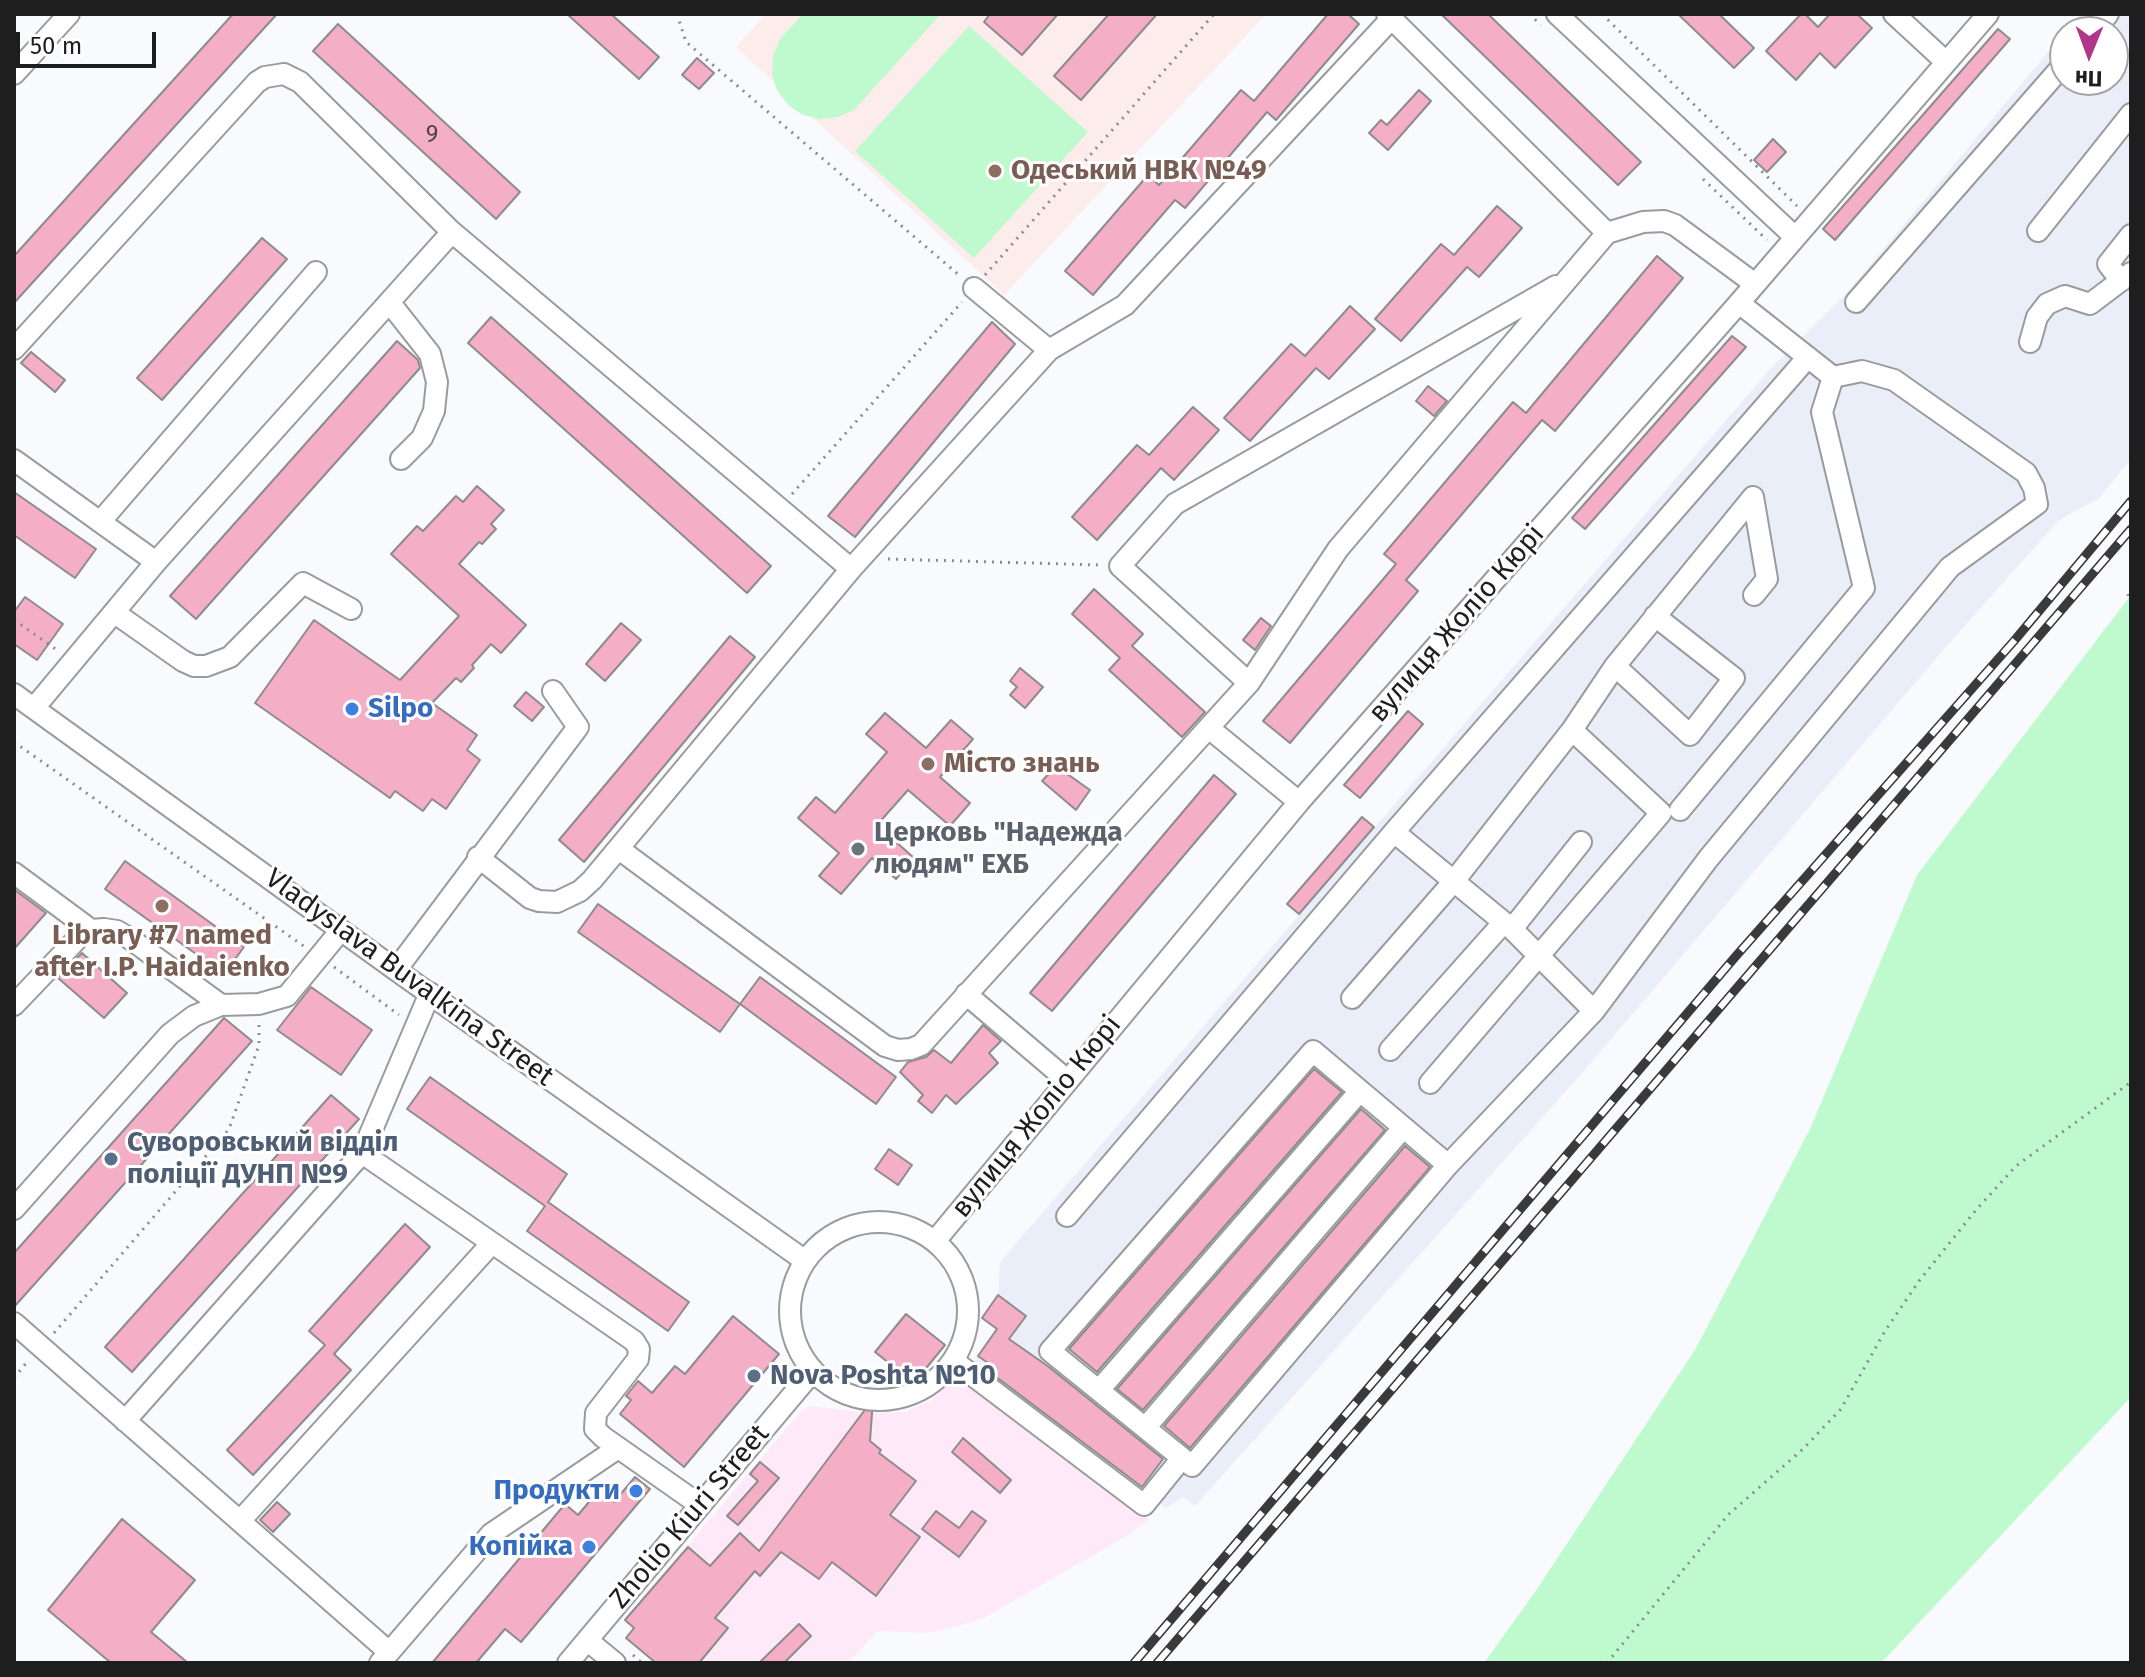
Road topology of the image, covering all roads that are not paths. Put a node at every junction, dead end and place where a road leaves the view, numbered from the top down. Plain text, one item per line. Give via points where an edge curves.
1 (69, 14) edge
2 (1557, 14) edge
3 (1894, 14) edge
4 (1988, 14) edge
5 (1389, 16) edge
6 (1946, 62) junction
7 (14, 74) edge
8 (2049, 81) edge
9 (2131, 114) edge
10 (2038, 231) dead end
11 (452, 232) junction
12 (1607, 233) junction
13 (2131, 235) edge
14 (1795, 237) junction
15 (316, 272) dead end
16 (2126, 277) edge
17 (1570, 278) junction
18 (1755, 284) junction
19 (974, 288) road end
20 (1856, 302) dead end
21 (390, 303) junction
22 (1739, 303) junction
23 (2030, 342) dead end
24 (14, 349) edge
25 (1049, 350) junction
26 (1808, 357) junction
27 (1833, 377) junction
28 (401, 459) dead end
29 (14, 460) edge
30 (100, 522) junction
31 (156, 562) junction
32 (856, 564) junction
33 (1754, 595) dead end
34 (351, 609) dead end
35 (115, 613) junction
36 (1655, 616) junction
37 (1615, 666) junction
38 (1249, 683) junction
39 (553, 691) dead end
40 (14, 694) edge
41 (34, 708) junction
42 (1210, 729) junction
43 (1572, 730) junction
44 (1299, 802) junction
45 (1680, 810) dead end
46 (1394, 832) junction
47 (1581, 842) dead end
48 (619, 849) junction
49 (478, 857) junction
50 (14, 873) edge
51 (1454, 881) junction
52 (1508, 925) junction
53 (91, 930) junction
54 (341, 930) junction
55 (1539, 957) junction
56 (396, 970) junction
57 (430, 993) junction
58 (966, 994) junction
59 (1352, 998) dead end
60 (14, 1005) edge
61 (221, 1005) junction
62 (1594, 1011) junction
63 (1390, 1050) dead end
64 (1067, 1080) junction
65 (1430, 1083) dead end
66 (1360, 1091) junction
67 (1403, 1128) junction
68 (362, 1153) junction
69 (1448, 1165) junction
70 (14, 1209) edge
71 (1067, 1216) dead end
72 (935, 1241) junction
73 (492, 1243) junction
74 (804, 1260) junction
75 (14, 1323) edge
76 (955, 1362) junction
77 (812, 1372) junction
78 (1099, 1390) junction
79 (125, 1421) junction
80 (1145, 1428) junction
81 (618, 1448) junction
82 (1182, 1458) junction
83 (700, 1505) junction
84 (240, 1521) junction
85 (587, 1640) junction
86 (385, 1658) edge
87 (568, 1663) edge
88 (615, 1663) edge

1 - 7 street
2 - 14 street
3 - 6 street
4 - 6 street, вулиця Жоліо Кюрі
5 - 12 street
5 - 25 street via 1125,305
6 - 14 street, вулиця Жоліо Кюрі
8 - 20 street
9 - 10 street
11 - 21 street
11 - 24 street via 300,82 274,74 257,82
11 - 32 street via 779,509
12 - 17 street
12 - 18 street via 1654,221 1675,225
13 - 16 street via 2108,264
14 - 18 street, вулиця Жоліо Кюрі
15 - 30 street
16 - 23 street via 2090,304 2065,296 2047,304
17 - 38 street via 1338,549
17 - 38 street via 1175,504 1120,566
18 - 22 street, вулиця Жоліо Кюрі
19 - 25 street
21 - 28 street via 430,354 437,382 434,411 422,438
21 - 31 street
22 - 26 street
22 - 44 street, вулиця Жоліо Кюрі
25 - 32 street
26 - 27 street
26 - 46 street
27 - 45 street via 1822,412 1864,588
27 - 62 street via 1862,371 1894,380 2026,473 2037,504 1950,567 1708,859
29 - 30 street
30 - 31 street
31 - 35 street
32 - 48 street
33 - 36 street via 1767,579 1753,497
34 - 35 street via 303,583 230,657 206,666 183,661
35 - 41 street
36 - 37 street
36 - 37 street via 1734,678 1690,735
37 - 43 street
38 - 42 street
39 - 49 street via 578,727
40 - 41 street, Vladyslava Buvalkina Street
41 - 54 street, Vladyslava Buvalkina Street
42 - 44 street
42 - 58 street
43 - 51 street
43 - 55 street via 1661,813
44 - 64 street, вулиця Жоліо Кюрі
46 - 51 street
46 - 71 street
47 - 52 street
48 - 49 street via 580,891 557,902 530,898
48 - 58 street via 885,1046 898,1050 921,1045
49 - 56 street
50 - 53 street
51 - 52 street
51 - 59 street
52 - 55 street
52 - 63 street
53 - 60 street
53 - 61 street via 117,931
54 - 56 street, Vladyslava Buvalkina Street
54 - 61 street via 287,996 259,1004
55 - 62 street
55 - 65 street
56 - 57 street, Vladyslava Buvalkina Street
57 - 68 street
57 - 74 street, Vladyslava Buvalkina Street
58 - 64 street
61 - 70 street via 170,1034
62 - 69 street
64 - 72 street, вулиця Жоліо Кюрі
66 - 67 street
66 - 78 street
66 - 78 street via 1313,1051 1050,1351
67 - 69 street
67 - 80 street
68 - 73 street
68 - 79 street
69 - 82 street via 1192,1466
72 - 74 street via 895,1224 851,1226 825,1239
72 - 76 street via 955,1264 966,1291 968,1320
73 - 81 street via 637,1344 636,1363 594,1418 599,1433
73 - 84 street
74 - 77 street via 792,1288 789,1317 796,1347
75 - 79 street
76 - 77 street via 902,1405 835,1390
76 - 82 street via 1144,1505
77 - 83 street, Zholio Kiuri Street
78 - 80 street
79 - 84 street
80 - 82 street
81 - 83 street
81 - 86 street via 491,1534
83 - 85 street, Zholio Kiuri Street
84 - 86 street
85 - 87 street, Zholio Kiuri Street
85 - 88 street

